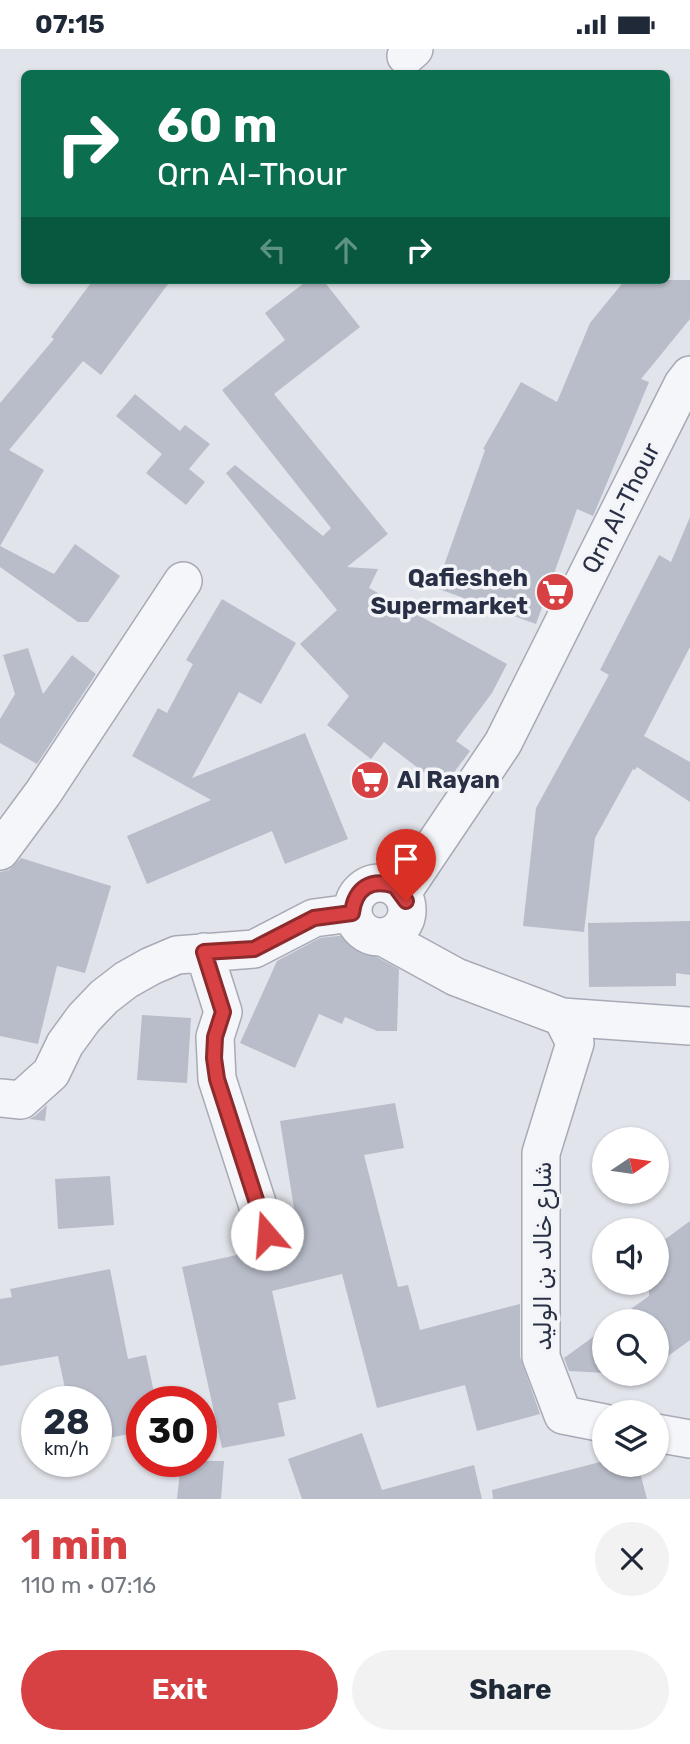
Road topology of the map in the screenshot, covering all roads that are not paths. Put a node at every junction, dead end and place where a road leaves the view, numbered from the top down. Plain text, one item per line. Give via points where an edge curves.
1 (690, 375) edge
2 (183, 581) dead end
3 (0, 851) edge
4 (402, 893) junction
5 (352, 913) junction
6 (383, 937) junction
7 (204, 952) junction
8 (562, 1017) junction
9 (690, 1027) edge
10 (0, 1098) edge
11 (267, 1234) dead end
12 (592, 1421) edge
13 (669, 1435) edge
14 (690, 1439) edge

1 - 4 street, Qrn Al-Thour via 503,743
2 - 3 street
4 - 5 street via 385,883 365,886
4 - 6 street via 407,917 397,932
5 - 6 street via 364,933
5 - 7 street via 314,918 254,949
6 - 8 street via 456,977
7 - 10 street via 177,955 126,980 84,1018 51,1073 21,1100
7 - 11 street via 223,1012 215,1037 217,1079
8 - 9 street
8 - 12 street, شارع خالد بن الوليد via 575,1043 541,1153 541,1357 563,1415
13 - 14 street

